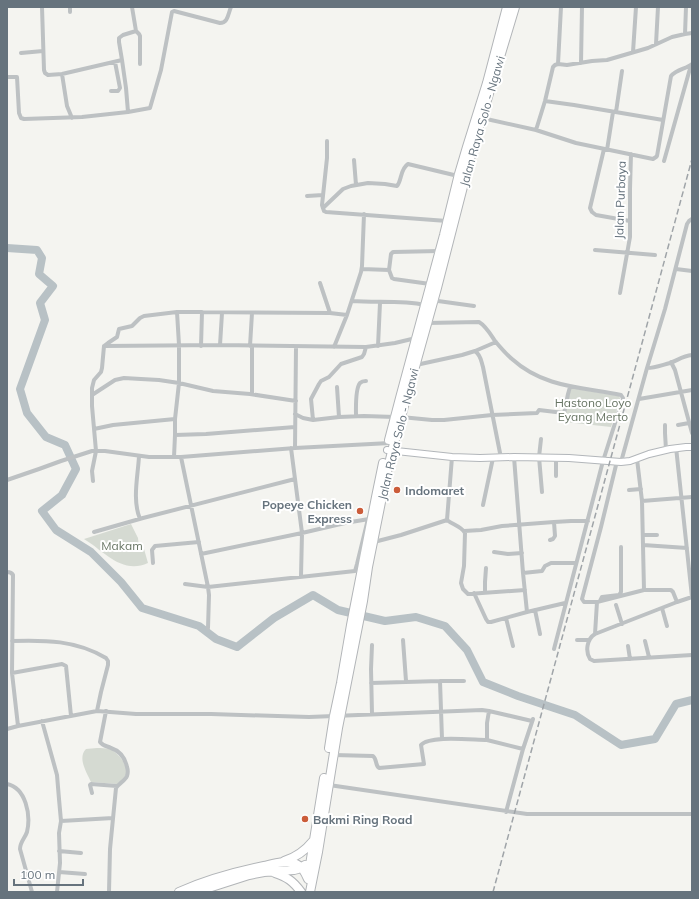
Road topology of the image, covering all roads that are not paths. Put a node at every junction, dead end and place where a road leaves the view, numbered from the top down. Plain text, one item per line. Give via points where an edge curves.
1 (42, 7) edge
2 (70, 7) edge
3 (132, 7) edge
4 (231, 7) edge
5 (507, 7) edge
6 (515, 7) edge
7 (561, 7) edge
8 (582, 7) edge
9 (636, 7) edge
10 (658, 7) edge
11 (686, 7) edge
12 (70, 12) dead end
13 (136, 31) junction
14 (692, 33) edge
15 (685, 34) junction
16 (656, 44) junction
17 (43, 51) junction
18 (633, 52) junction
19 (21, 53) dead end
20 (122, 60) junction
21 (115, 62) junction
22 (581, 63) junction
23 (692, 63) edge
24 (140, 64) dead end
25 (558, 64) junction
26 (622, 70) dead end
27 (62, 74) junction
28 (7, 77) edge
29 (111, 91) dead end
30 (545, 101) junction
31 (128, 112) junction
32 (614, 112) junction
33 (72, 118) junction
34 (482, 118) junction
35 (663, 120) junction
36 (536, 130) junction
37 (327, 141) dead end
38 (605, 149) junction
39 (631, 154) junction
40 (354, 160) dead end
41 (664, 161) dead end
42 (459, 176) junction
43 (356, 185) junction
44 (323, 195) junction
45 (307, 196) dead end
46 (323, 208) junction
47 (364, 214) junction
48 (692, 219) edge
49 (448, 221) junction
50 (630, 221) junction
51 (595, 250) dead end
52 (439, 252) junction
53 (627, 252) junction
54 (655, 256) dead end
55 (362, 269) junction
56 (676, 269) junction
57 (389, 270) junction
58 (692, 271) edge
59 (320, 283) dead end
60 (430, 284) junction
61 (620, 293) dead end
62 (352, 301) junction
63 (433, 301) junction
64 (380, 302) junction
65 (425, 305) junction
66 (474, 306) dead end
67 (177, 312) junction
68 (202, 312) junction
69 (222, 313) junction
70 (252, 313) junction
71 (330, 314) junction
72 (347, 315) junction
73 (427, 323) junction
74 (416, 338) junction
75 (496, 342) junction
76 (104, 346) junction
77 (179, 346) junction
78 (201, 346) junction
79 (220, 346) junction
80 (251, 346) junction
81 (378, 346) junction
82 (296, 347) junction
83 (334, 347) junction
84 (366, 347) junction
85 (475, 351) junction
86 (692, 355) edge
87 (671, 362) junction
88 (415, 365) junction
89 (647, 368) junction
90 (366, 380) dead end
91 (179, 383) junction
92 (338, 387) dead end
93 (570, 387) junction
94 (692, 390) edge
95 (681, 392) junction
96 (252, 394) junction
97 (92, 395) junction
98 (639, 399) junction
99 (296, 401) junction
100 (564, 413) junction
101 (295, 414) junction
102 (492, 415) junction
103 (356, 416) junction
104 (339, 417) junction
105 (398, 417) junction
106 (175, 418) junction
107 (563, 419) dead end
108 (314, 420) junction
109 (689, 423) junction
110 (678, 425) dead end
111 (665, 426) dead end
112 (295, 427) junction
113 (94, 428) junction
114 (692, 433) edge
115 (175, 435) junction
116 (541, 439) dead end
117 (390, 447) junction
118 (692, 447) edge
119 (293, 448) junction
120 (676, 448) junction
121 (666, 450) junction
122 (96, 451) junction
123 (139, 456) junction
124 (174, 457) junction
125 (181, 457) junction
126 (452, 457) junction
127 (514, 457) junction
128 (539, 457) junction
129 (493, 458) junction
130 (501, 458) junction
131 (556, 458) junction
132 (637, 459) junction
133 (603, 461) junction
134 (619, 462) junction
135 (556, 476) dead end
136 (295, 479) junction
137 (7, 480) edge
138 (93, 481) dead end
139 (641, 489) junction
140 (629, 490) dead end
141 (542, 492) dead end
142 (692, 498) edge
143 (682, 499) junction
144 (642, 501) junction
145 (483, 505) dead end
146 (191, 506) junction
147 (140, 519) junction
148 (370, 519) junction
149 (447, 520) junction
150 (588, 521) junction
151 (554, 522) junction
152 (520, 524) junction
153 (464, 531) junction
154 (94, 532) dead end
155 (302, 534) junction
156 (643, 535) junction
157 (657, 535) dead end
158 (550, 540) dead end
159 (199, 542) junction
160 (374, 542) junction
161 (642, 545) junction
162 (621, 547) dead end
163 (689, 550) edge
164 (494, 552) dead end
165 (522, 553) junction
166 (202, 554) junction
167 (153, 563) dead end
168 (576, 563) junction
169 (486, 568) dead end
170 (7, 572) edge
171 (523, 573) junction
172 (301, 576) junction
173 (185, 584) dead end
174 (691, 585) edge
175 (208, 587) junction
176 (525, 590) junction
177 (644, 590) junction
178 (485, 592) junction
179 (474, 593) junction
180 (692, 597) edge
181 (599, 601) junction
182 (677, 602) junction
183 (565, 603) junction
184 (12, 604) junction
185 (359, 604) junction
186 (7, 605) edge
187 (616, 605) dead end
188 (662, 608) junction
189 (535, 610) junction
190 (527, 612) junction
191 (506, 618) junction
192 (622, 624) junction
193 (667, 626) dead end
194 (208, 628) dead end
195 (540, 634) dead end
196 (595, 634) junction
197 (403, 640) dead end
198 (577, 640) dead end
199 (589, 640) junction
200 (12, 641) junction
201 (645, 641) dead end
202 (372, 645) dead end
203 (513, 646) dead end
204 (628, 646) dead end
205 (554, 649) dead end
206 (692, 655) edge
207 (649, 657) junction
208 (630, 659) junction
209 (12, 673) junction
210 (406, 681) junction
211 (440, 681) junction
212 (464, 681) dead end
213 (371, 683) junction
214 (97, 711) junction
215 (106, 711) junction
216 (489, 711) junction
217 (441, 712) junction
218 (372, 714) junction
219 (71, 716) junction
220 (337, 716) junction
221 (42, 721) junction
222 (18, 726) junction
223 (7, 729) edge
224 (442, 739) junction
225 (487, 740) junction
226 (523, 750) junction
227 (334, 755) junction
228 (7, 784) edge
229 (329, 785) junction
230 (117, 786) junction
231 (92, 793) dead end
232 (506, 812) junction
233 (692, 814) edge
234 (113, 818) junction
235 (61, 821) junction
236 (313, 841) junction
237 (59, 851) junction
238 (81, 852) dead end
239 (318, 854) junction
240 (310, 861) junction
241 (276, 863) junction
242 (301, 867) junction
243 (59, 872) junction
244 (271, 872) junction
245 (85, 874) dead end
246 (308, 877) junction
247 (310, 889) edge
248 (32, 892) edge
249 (57, 892) edge
250 (109, 892) edge
251 (179, 892) edge
252 (196, 892) edge
253 (301, 892) edge
254 (304, 892) edge

1 - 17 street
2 - 12 street
3 - 13 street
4 - 31 street via 226,22 220,24 172,12 161,70 150,108
5 - 42 highway, Jalan Raya Solo - Ngawi
6 - 34 highway, Jalan Raya Solo - Ngawi
7 - 25 street
8 - 22 street
9 - 18 street
10 - 16 street
11 - 15 street
13 - 20 street via 119,38
13 - 24 street via 140,36
14 - 15 street
15 - 16 street
16 - 18 street
17 - 19 street
17 - 27 street via 45,73
18 - 22 street via 607,60
20 - 21 street
20 - 31 street
21 - 27 street
21 - 29 street via 120,88 118,91
22 - 25 street
23 - 35 street via 671,76
23 - 41 street
25 - 30 street via 553,67
26 - 32 street
27 - 33 street via 66,106
28 - 33 street via 17,77 21,118
30 - 32 street
30 - 36 street
31 - 33 street
32 - 35 street
32 - 38 street
34 - 36 street
34 - 63 highway, Jalan Raya Solo - Ngawi
35 - 39 street via 656,157
36 - 38 street
37 - 44 street
38 - 39 street
38 - 50 street via 590,208 596,215
39 - 50 street, Jalan Purbaya
40 - 43 street
42 - 43 street via 408,164 404,167 397,186
42 - 49 highway, Jalan Raya Solo - Ngawi
43 - 46 street via 343,189
44 - 45 street
44 - 46 street
46 - 47 street via 330,213
47 - 49 street
47 - 55 street
48 - 56 street via 687,224
49 - 52 highway, Jalan Raya Solo - Ngawi
50 - 53 street, Jalan Purbaya
51 - 53 street
52 - 57 street via 393,252
52 - 60 highway, Jalan Raya Solo - Ngawi
53 - 54 street
53 - 61 street, Jalan Purbaya
55 - 57 street
55 - 62 street
56 - 58 street
56 - 89 street
57 - 60 street via 394,279
59 - 71 street
60 - 65 highway, Jalan Raya Solo - Ngawi
62 - 64 street
62 - 72 street
63 - 66 street
63 - 73 highway, Jalan Raya Solo - Ngawi
64 - 65 street
64 - 81 street
65 - 74 highway, Jalan Raya Solo - Ngawi
67 - 68 street
67 - 76 street via 142,317 132,326 119,329 117,338
67 - 77 street
68 - 69 street
68 - 78 street
69 - 70 street
69 - 79 street
70 - 71 street
70 - 80 street
71 - 72 street
72 - 83 street
73 - 75 street via 480,322
73 - 88 highway, Jalan Raya Solo - Ngawi
74 - 81 street
74 - 105 highway, Jalan Raya Solo - Ngawi
75 - 85 street
75 - 93 street via 513,360 528,370
76 - 77 street
76 - 97 street via 102,368 93,383
77 - 78 street
77 - 91 street
78 - 79 street
79 - 80 street
80 - 82 street
80 - 96 street
81 - 84 street
82 - 83 street
82 - 99 street
83 - 84 street
84 - 108 street via 362,357 341,364 329,377 321,381 311,399
85 - 88 street
85 - 102 street via 480,357
86 - 87 street
87 - 89 street
87 - 95 street
88 - 105 highway, Jalan Raya Solo - Ngawi
89 - 98 street
90 - 103 street via 359,385
91 - 96 street via 213,391
91 - 97 street via 153,379 118,379
91 - 106 street
92 - 104 street
93 - 100 street
93 - 133 street via 623,396
94 - 95 street
95 - 98 street
95 - 109 street
96 - 99 street
97 - 113 street
98 - 134 street
99 - 101 street
100 - 102 street via 539,410 537,413
100 - 107 street
101 - 108 street
101 - 112 street
102 - 105 street via 444,420
102 - 130 street
103 - 104 street
103 - 105 street
104 - 108 street
105 - 117 highway, Jalan Raya Solo - Ngawi
106 - 113 street
106 - 115 street
109 - 110 street
109 - 114 street
111 - 121 street
112 - 115 street
112 - 119 street
113 - 122 street
115 - 124 street
116 - 128 street
117 - 119 street via 340,445
117 - 126 street
117 - 148 highway, Jalan Raya Solo - Ngawi
117 - 160 highway, Jalan Raya Solo - Ngawi
118 - 120 street
119 - 125 street
119 - 136 street
120 - 121 street
120 - 143 street
121 - 132 street
122 - 123 street
122 - 137 street
122 - 138 street
123 - 124 street
123 - 147 street via 136,492
124 - 125 street
125 - 146 street
126 - 129 street
126 - 149 street
127 - 128 street
127 - 130 street
127 - 152 street
128 - 131 street
128 - 141 street
129 - 130 street
129 - 145 street
131 - 133 street
131 - 135 street
132 - 134 street
132 - 139 street
133 - 134 street
133 - 150 street
134 - 181 street via 582,599 584,602
136 - 146 street
136 - 155 street
139 - 140 street
139 - 144 street
142 - 143 street
143 - 144 street
143 - 163 street
144 - 156 street
146 - 147 street
146 - 159 street
147 - 154 street
148 - 155 street
148 - 172 street via 355,570
148 - 185 highway, Jalan Raya Solo - Ngawi
149 - 153 street
149 - 160 street
150 - 151 street
150 - 168 street
151 - 152 street
151 - 158 street via 555,536
152 - 153 street
152 - 165 street
153 - 179 street via 466,543 461,582 465,592
155 - 166 street
155 - 172 street
156 - 157 street
156 - 161 street
159 - 166 street
159 - 167 street via 155,546 152,550
160 - 185 highway, Jalan Raya Solo - Ngawi
161 - 163 street
161 - 177 street
162 - 181 street via 621,592 602,597
163 - 174 street
164 - 165 street
165 - 171 street
166 - 175 street
168 - 171 street via 551,563 542,571
168 - 183 street
169 - 178 street
170 - 184 street via 13,575
171 - 176 street
172 - 175 street
173 - 175 street
174 - 180 street
175 - 194 street
176 - 178 street
176 - 190 street
177 - 181 street
177 - 182 street via 671,590
178 - 179 street
179 - 191 street via 488,622
180 - 182 street
181 - 196 street
182 - 188 street
183 - 189 street
183 - 205 street
184 - 186 street
184 - 200 street
185 - 220 highway, Jalan Raya Solo - Ngawi
187 - 192 street
188 - 192 street
188 - 193 street
189 - 190 street
189 - 195 street
190 - 191 street
191 - 203 street
192 - 196 street
196 - 199 street
197 - 210 street
198 - 199 street
199 - 208 street via 587,654 592,661
200 - 209 street
200 - 214 street via 66,643 106,658 108,665
201 - 207 street
202 - 213 street
204 - 208 street
206 - 207 street
207 - 208 street
209 - 219 street via 62,664 66,666
209 - 222 street
210 - 211 street
210 - 213 street
211 - 212 street
211 - 217 street
213 - 218 street
214 - 215 street
214 - 219 street
215 - 220 street via 166,715
215 - 230 street via 100,742 103,746 120,753 127,766 128,774
216 - 217 street
216 - 225 street
216 - 226 street via 533,720
217 - 218 street
217 - 224 street
218 - 220 street
219 - 221 street
220 - 227 highway, Jalan Raya Solo - Ngawi
220 - 236 highway, Jalan Raya Solo - Ngawi
221 - 222 street
221 - 235 street via 58,783
222 - 223 street
224 - 225 street
224 - 227 street via 428,740 421,744 424,764 379,768 373,756
225 - 226 street
226 - 232 street
227 - 229 highway, Jalan Raya Solo - Ngawi
228 - 248 street via 21,793 26,803 27,831 20,849
229 - 232 street
229 - 239 highway, Jalan Raya Solo - Ngawi
230 - 231 street via 91,784
230 - 234 street
232 - 233 street
234 - 235 street
234 - 250 street
235 - 237 street
236 - 240 highway, Jalan Raya Solo - Ngawi
236 - 241 highway via 302,853
237 - 238 street
237 - 243 street
239 - 240 highway
239 - 247 highway, Jalan Raya Solo - Ngawi
240 - 242 highway
240 - 246 highway, Jalan Raya Solo - Ngawi
241 - 242 highway via 290,862
241 - 251 highway via 222,876
242 - 244 highway
242 - 246 highway
243 - 245 street
243 - 249 street
244 - 252 highway via 248,875
244 - 253 highway via 289,879
246 - 247 highway
246 - 254 highway, Jalan Raya Solo - Ngawi

